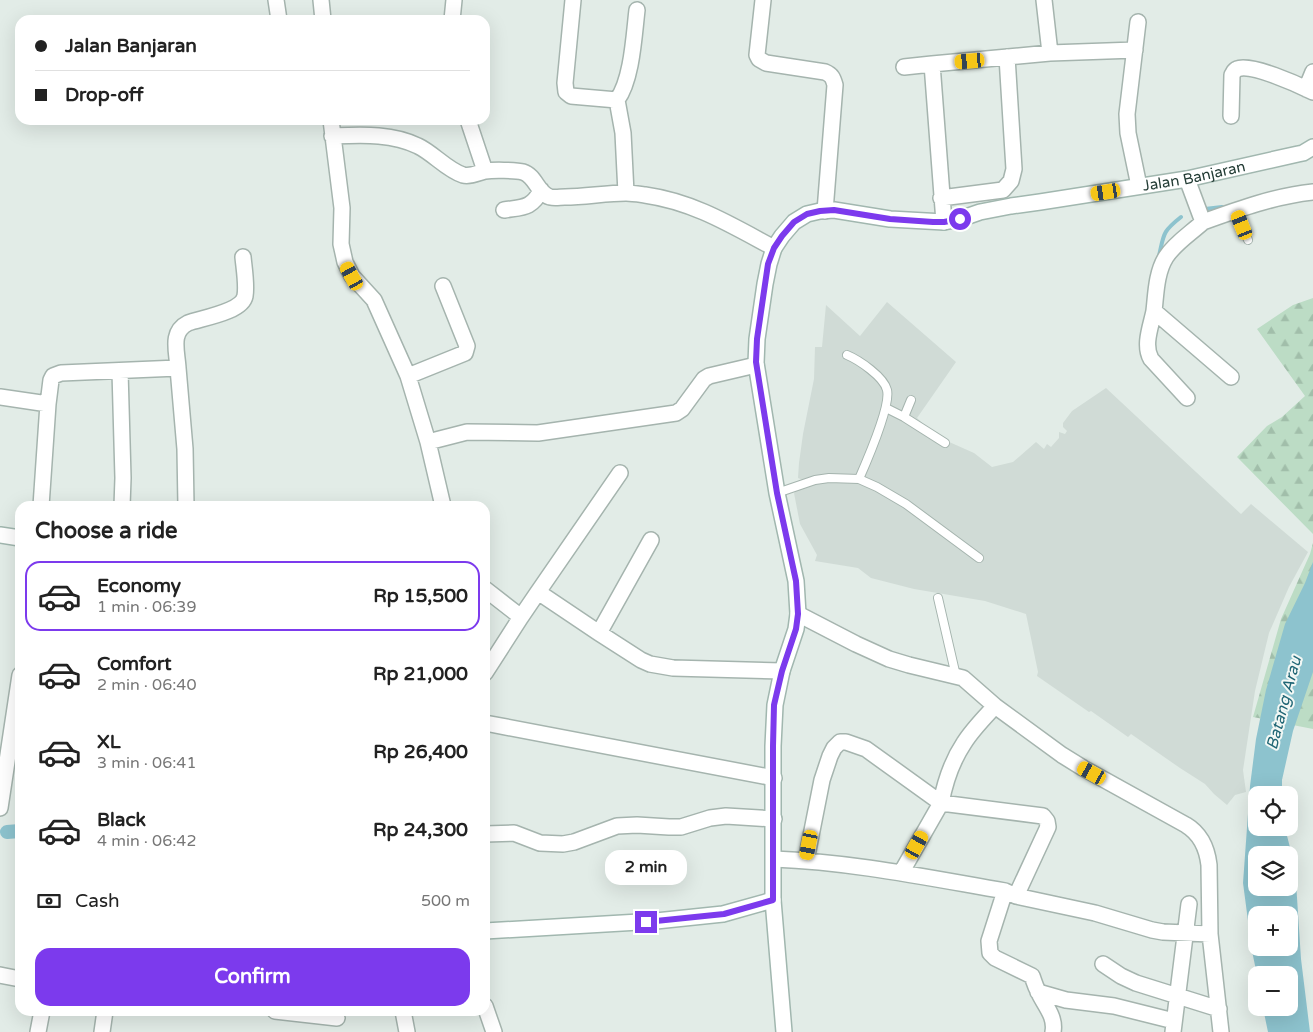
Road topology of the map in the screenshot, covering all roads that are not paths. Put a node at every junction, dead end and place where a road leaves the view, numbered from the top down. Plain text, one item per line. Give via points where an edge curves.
1 (276, 0) edge
2 (321, 0) edge
3 (454, 0) edge
4 (573, 0) edge
5 (763, 0) edge
6 (1044, 0) edge
7 (637, 10) dead end
8 (279, 15) edge
9 (322, 15) edge
10 (452, 15) edge
11 (1138, 22) dead end
12 (1134, 50) junction
13 (1050, 54) junction
14 (1007, 57) junction
15 (932, 64) junction
16 (904, 67) dead end
17 (1313, 72) edge
18 (1310, 90) edge
19 (617, 100) junction
20 (1231, 116) dead end
21 (331, 125) edge
22 (470, 125) edge
23 (332, 136) junction
24 (1313, 147) edge
25 (485, 171) junction
26 (1189, 185) junction
27 (1139, 186) junction
28 (541, 190) junction
29 (1313, 192) edge
30 (626, 193) junction
31 (941, 198) junction
32 (504, 210) dead end
33 (1236, 210) junction
34 (825, 211) junction
35 (1202, 218) junction
36 (944, 222) junction
37 (1248, 240) dead end
38 (774, 248) junction
39 (243, 257) dead end
40 (443, 286) dead end
41 (1154, 311) junction
42 (847, 355) dead end
43 (756, 366) junction
44 (178, 368) junction
45 (120, 371) junction
46 (408, 376) junction
47 (1232, 376) dead end
48 (0, 397) edge
49 (1187, 398) dead end
50 (911, 400) dead end
51 (48, 404) junction
52 (886, 408) junction
53 (904, 417) junction
54 (428, 442) junction
55 (945, 443) dead end
56 (620, 473) dead end
57 (860, 479) junction
58 (777, 493) junction
59 (41, 501) edge
60 (122, 501) edge
61 (186, 501) edge
62 (442, 501) edge
63 (0, 535) edge
64 (15, 537) edge
65 (651, 540) dead end
66 (979, 558) dead end
67 (538, 592) junction
68 (490, 593) edge
69 (938, 598) dead end
70 (798, 614) junction
71 (522, 617) junction
72 (599, 633) junction
73 (490, 665) edge
74 (782, 671) junction
75 (956, 676) junction
76 (995, 706) junction
77 (490, 724) edge
78 (15, 746) edge
79 (14, 760) edge
80 (774, 778) junction
81 (941, 803) junction
82 (0, 808) edge
83 (774, 819) junction
84 (490, 834) edge
85 (774, 859) junction
86 (806, 861) junction
87 (902, 874) junction
88 (1011, 894) junction
89 (773, 900) junction
90 (1189, 904) dead end
91 (490, 931) edge
92 (1185, 932) junction
93 (1210, 934) junction
94 (1103, 964) dead end
95 (0, 975) edge
96 (15, 978) edge
97 (1038, 992) junction
98 (1176, 996) junction
99 (1218, 1009) junction
100 (41, 1016) edge
101 (104, 1016) edge
102 (309, 1016) edge
103 (404, 1016) edge
104 (488, 1016) edge
105 (337, 1020) edge
106 (1173, 1027) edge
107 (1058, 1030) edge
108 (38, 1032) edge
109 (102, 1032) edge
110 (407, 1032) edge
111 (494, 1032) edge
112 (784, 1032) edge
113 (1221, 1032) edge

1 - 8 street
2 - 9 street
3 - 10 street
4 - 19 street via 566,92 571,96
5 - 34 street via 760,59 766,63 825,72 833,78
6 - 13 street
7 - 19 street via 628,71
11 - 12 street
12 - 13 street
12 - 27 street via 1128,133
13 - 14 street
14 - 15 street
14 - 31 street via 1014,169 1011,181 1003,190
15 - 16 street
15 - 31 street
17 - 18 street
18 - 20 street via 1268,73 1239,68 1232,75
19 - 30 street via 624,140
21 - 23 street
22 - 25 street
23 - 25 street via 373,135 402,140 419,146 464,175
23 - 46 street via 342,208 341,244 345,262 352,276 374,300
24 - 26 street, Jalan Banjaran via 1303,153
25 - 28 street via 525,172
26 - 27 street, Jalan Banjaran
26 - 35 street
27 - 36 street, Jalan Banjaran via 1004,207
28 - 30 street via 555,197
28 - 32 street via 536,200 526,207
29 - 33 street via 1280,197
30 - 38 street via 676,201 702,210
31 - 36 street
33 - 35 street
33 - 37 lane
34 - 36 street, Jalan Banjaran
34 - 38 street, Jalan Banjaran via 807,214 794,222
35 - 41 street via 1165,259 1160,270
38 - 43 street, Jalan Banjaran via 768,264
39 - 44 street via 246,294 243,301 231,310 178,329
40 - 46 street via 466,351
41 - 47 street
41 - 49 street via 1147,348 1149,355
42 - 52 lane via 877,375 885,385 888,394
43 - 54 street via 709,376 676,413 538,433 467,432
43 - 58 street, Jalan Banjaran
44 - 45 street
44 - 61 street
45 - 51 street via 56,374 51,380
45 - 60 street
46 - 54 street
48 - 51 street
50 - 53 lane
51 - 59 street
52 - 53 lane
52 - 57 lane
53 - 55 lane
54 - 62 street
56 - 67 street
57 - 58 lane via 816,480
57 - 66 lane via 906,504
58 - 70 street, Jalan Banjaran via 796,581
63 - 64 street
65 - 72 street
67 - 71 street
67 - 72 street
68 - 71 street
69 - 75 lane
70 - 74 street, Jalan Banjaran
70 - 75 street via 877,654
71 - 73 street
72 - 74 street via 642,660 662,667
74 - 80 street, Jalan Banjaran via 774,705
75 - 76 street via 963,678
76 - 81 street via 960,750 950,769
76 - 93 street via 1062,755 1197,833 1208,855
77 - 80 street
78 - 79 street
79 - 82 street
80 - 83 street, Jalan Banjaran
81 - 86 street via 866,749 840,742 830,756 822,780
81 - 87 street
81 - 88 street via 1046,818 1047,830
83 - 84 street via 726,816 675,828 617,826 563,844 540,843 514,833
83 - 85 street, Jalan Banjaran
85 - 86 street
85 - 89 street, Jalan Banjaran
86 - 87 street
87 - 88 street
88 - 92 street via 1095,912 1152,930
88 - 97 street via 989,941 990,953 1030,974
89 - 91 street via 724,914
89 - 112 street, Jalan Banjaran
90 - 92 street
92 - 93 street
92 - 98 street
93 - 99 street
94 - 98 street via 1136,983
95 - 96 street
97 - 106 street via 1066,1000 1114,1006
97 - 107 street
98 - 99 street
98 - 106 street
99 - 113 street
100 - 108 street
101 - 109 street
102 - 105 street
103 - 110 street
104 - 111 street

